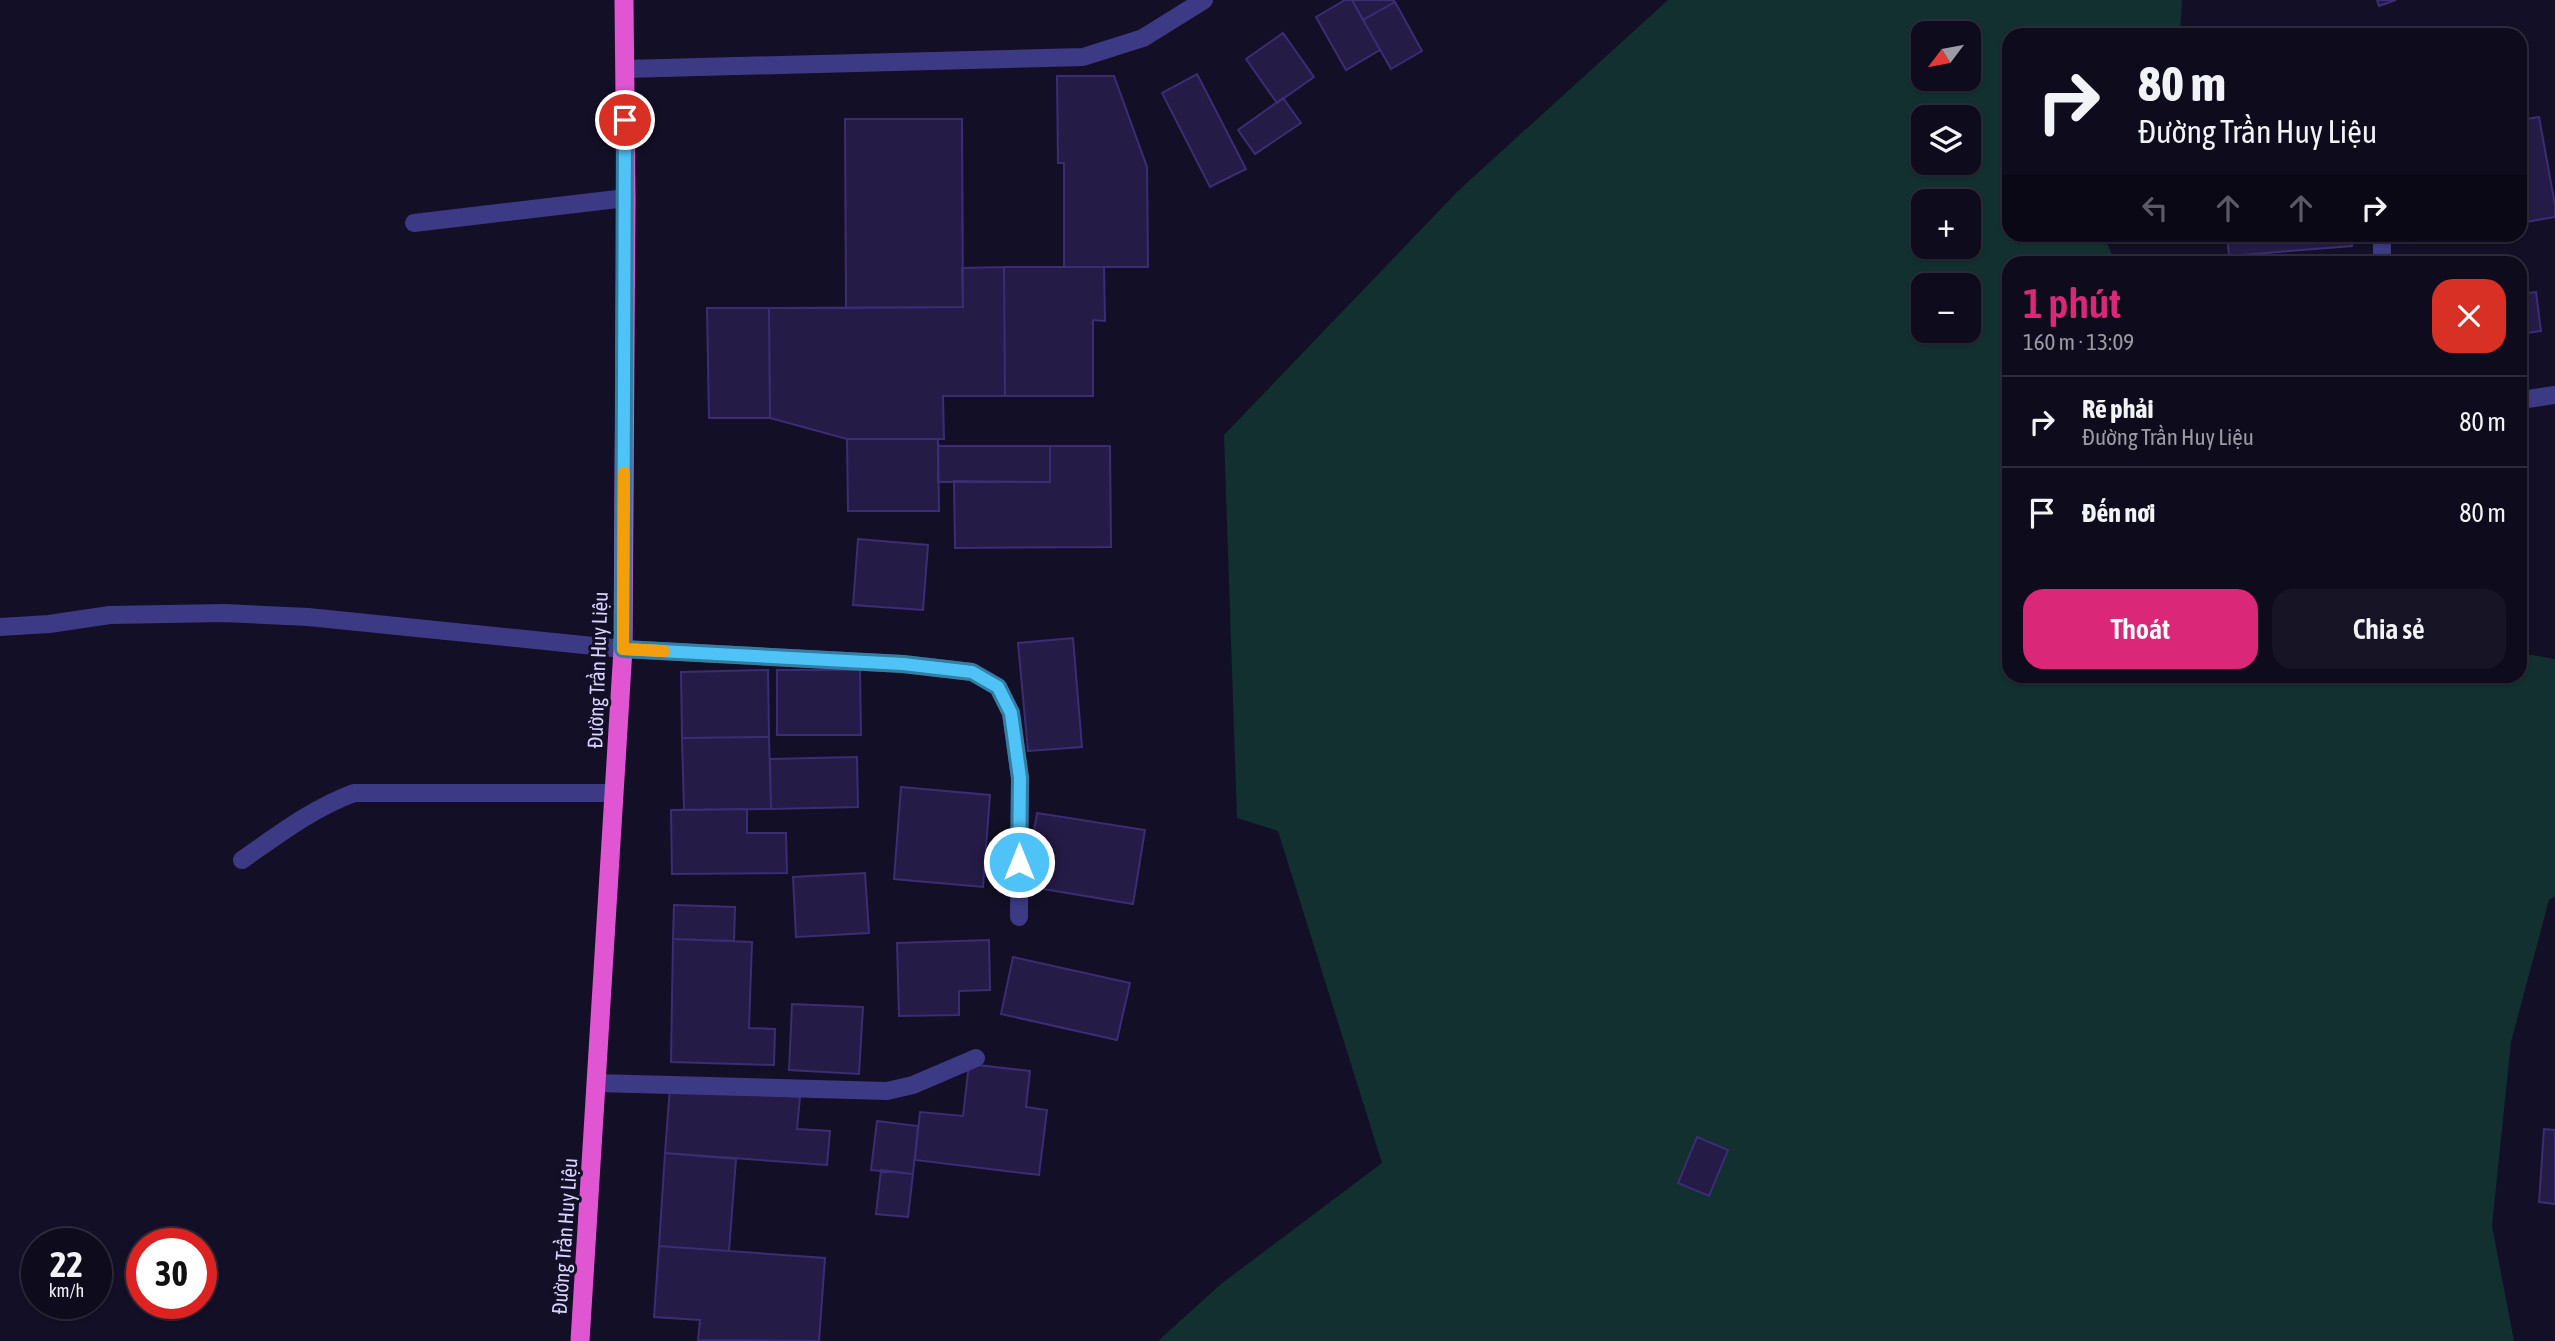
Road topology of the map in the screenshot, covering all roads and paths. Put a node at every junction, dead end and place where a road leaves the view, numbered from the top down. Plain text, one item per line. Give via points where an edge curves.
1 (624, 0) edge
2 (1204, 0) edge
3 (625, 69) junction
4 (626, 198) junction
5 (414, 223) dead end
6 (2555, 395) edge
7 (2527, 399) edge
8 (0, 626) edge
9 (623, 649) junction
10 (614, 793) junction
11 (242, 860) dead end
12 (1019, 917) dead end
13 (976, 1058) dead end
14 (597, 1083) junction
15 (580, 1341) edge

1 - 3 highway, Đường Trần Huy Liệu
2 - 3 street via 1143,38 1083,57
3 - 4 highway, Đường Trần Huy Liệu
4 - 5 street
4 - 9 highway, Đường Trần Huy Liệu
6 - 7 street
8 - 9 street via 110,615 224,613
9 - 10 highway, Đường Trần Huy Liệu
9 - 12 street via 903,664 972,672 998,687 1011,713 1020,778
10 - 11 street via 354,793 306,815
10 - 14 highway, Đường Trần Huy Liệu
13 - 14 street via 887,1091
14 - 15 highway, Đường Trần Huy Liệu

